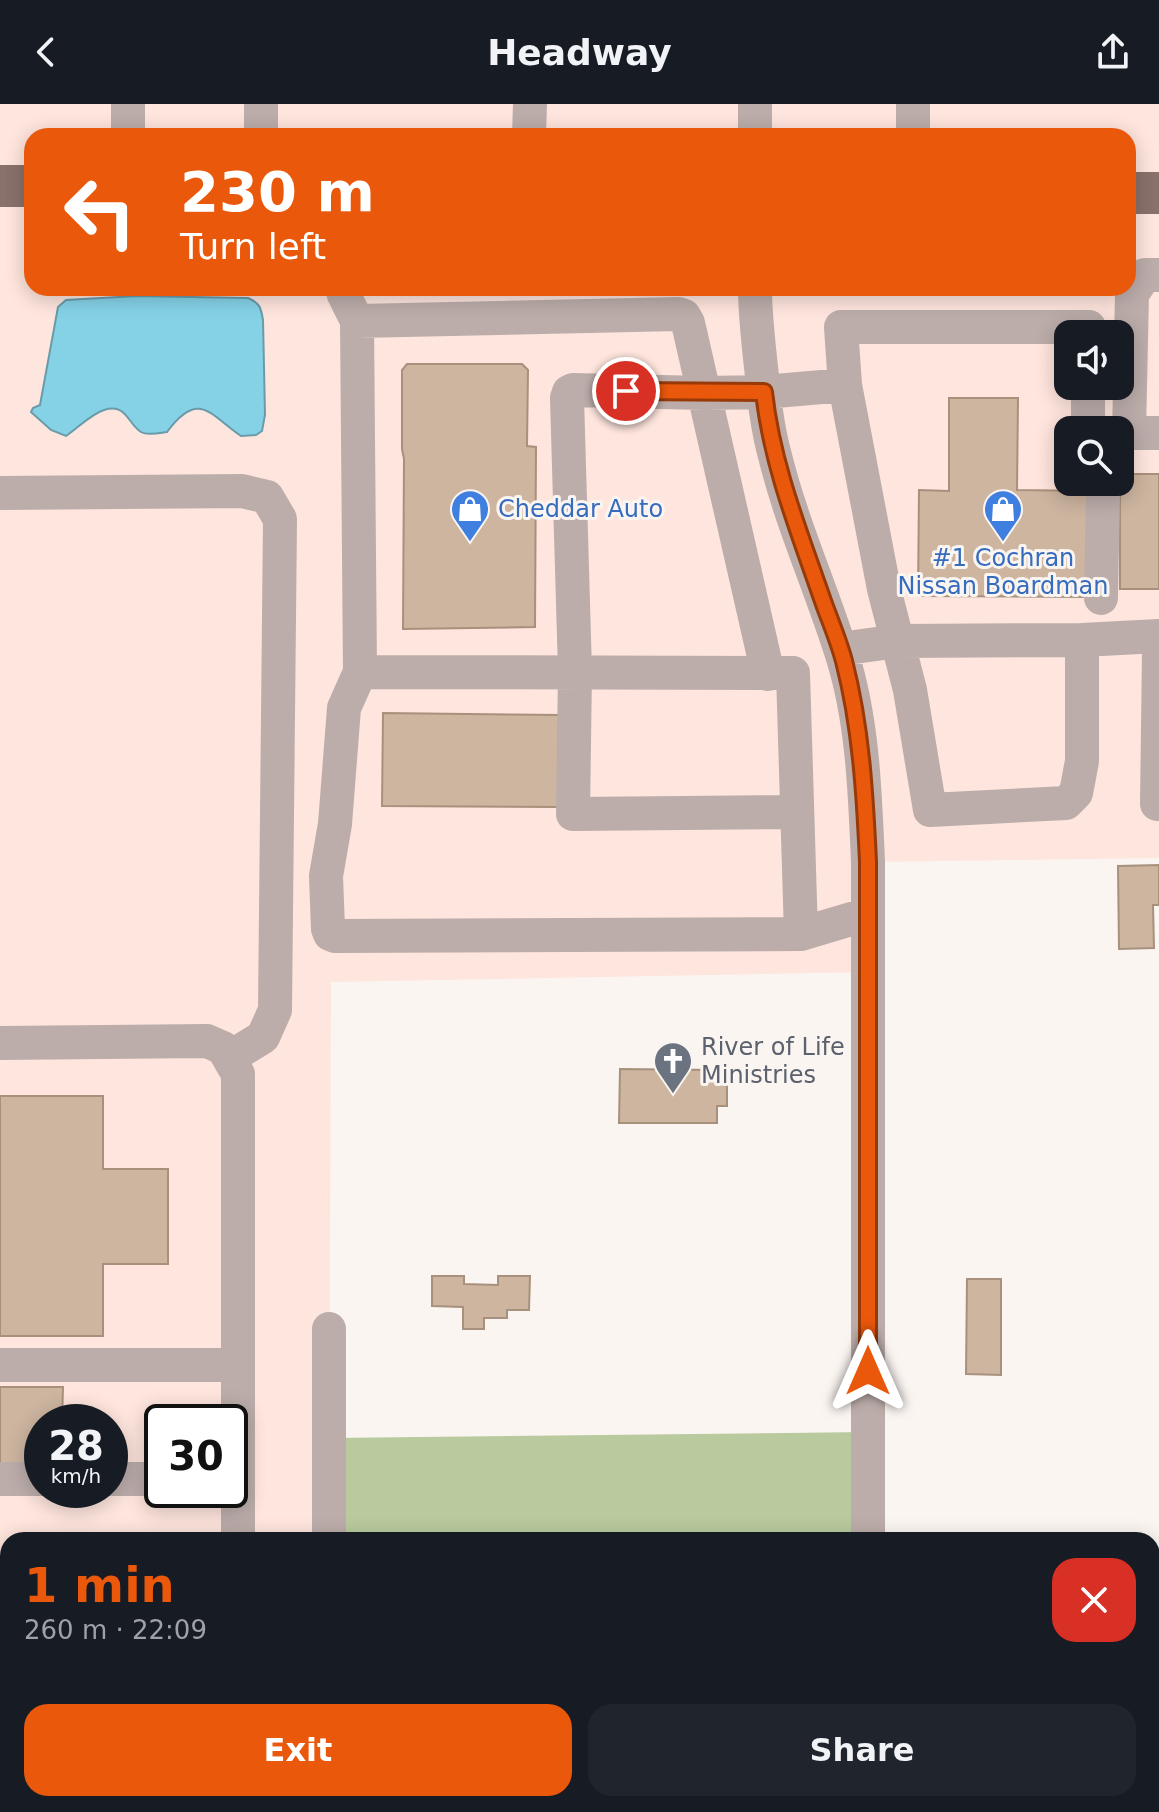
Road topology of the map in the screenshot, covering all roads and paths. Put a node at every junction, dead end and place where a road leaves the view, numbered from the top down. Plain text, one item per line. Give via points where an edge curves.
1 (128, 104) edge
2 (261, 104) edge
3 (530, 104) edge
4 (755, 104) edge
5 (913, 104) edge
6 (128, 128) edge
7 (261, 128) edge
8 (529, 128) edge
9 (755, 128) edge
10 (913, 128) edge
11 (0, 186) edge
12 (24, 186) edge
13 (1136, 193) edge
14 (1159, 193) edge
15 (1159, 275) edge
16 (1136, 288) edge
17 (344, 296) edge
18 (755, 296) edge
19 (1132, 296) edge
20 (357, 321) junction
21 (1054, 327) edge
22 (845, 385) junction
23 (764, 392) junction
24 (705, 393) junction
25 (1159, 433) edge
26 (0, 493) edge
27 (1103, 496) edge
28 (1101, 598) dead end
29 (1159, 636) edge
30 (1082, 640) junction
31 (898, 641) junction
32 (1159, 652) edge
33 (843, 661) junction
34 (575, 671) junction
35 (360, 672) junction
36 (780, 673) junction
37 (1159, 804) edge
38 (797, 812) junction
39 (868, 914) junction
40 (801, 934) junction
41 (0, 1043) edge
42 (229, 1058) junction
43 (329, 1329) dead end
44 (0, 1365) edge
45 (238, 1365) junction
46 (237, 1404) edge
47 (0, 1479) edge
48 (24, 1479) edge
49 (236, 1508) edge
50 (237, 1532) edge
51 (329, 1532) edge
52 (868, 1532) edge

1 - 6 street
2 - 7 street
3 - 8 street
4 - 9 street
5 - 10 street
11 - 12 main road
13 - 14 main road
15 - 16 street via 1145,275
17 - 20 street
18 - 23 street
19 - 25 street via 1129,433
20 - 24 street via 678,314 688,323
20 - 35 street
21 - 22 street via 841,327
22 - 23 street
22 - 31 street
23 - 24 street
23 - 33 street via 781,479
24 - 34 street via 569,392
24 - 36 street
26 - 42 street via 242,491 267,497 280,519 275,1010 263,1037
27 - 28 street
29 - 30 street
30 - 31 street
30 - 31 street via 1082,761 1076,793 1066,803 930,810
31 - 33 street
32 - 37 street
33 - 36 street
33 - 39 street via 865,791
34 - 35 street
34 - 36 street
34 - 38 street via 573,814
35 - 40 street via 344,708 326,876 330,934
36 - 38 street
38 - 40 street
39 - 40 street
39 - 52 street
41 - 42 street via 207,1041 223,1048
42 - 45 street via 238,1074
43 - 51 street
44 - 45 street
45 - 46 street
47 - 48 street
49 - 50 street

